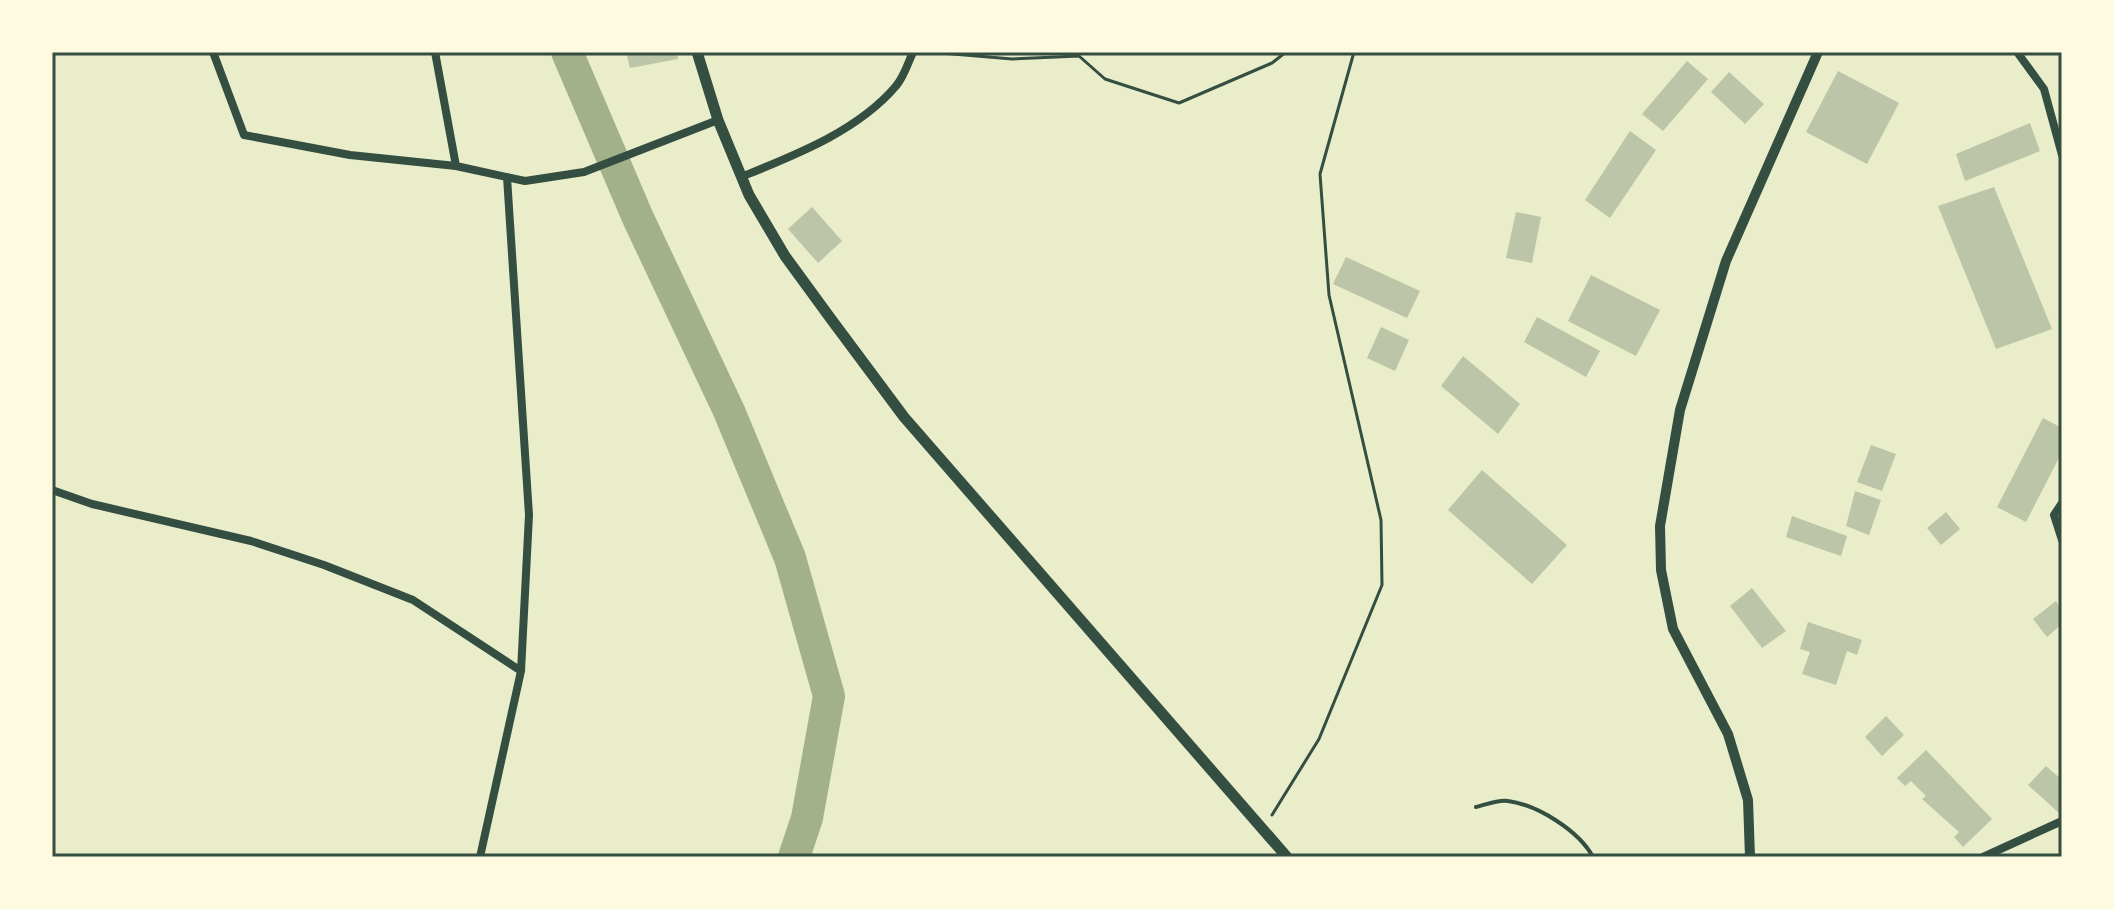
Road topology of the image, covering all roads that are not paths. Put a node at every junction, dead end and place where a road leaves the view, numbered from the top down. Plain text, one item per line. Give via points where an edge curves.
1 (213, 52) edge
2 (435, 52) edge
3 (697, 52) edge
4 (913, 52) edge
5 (1818, 52) edge
6 (2017, 52) edge
7 (718, 120) junction
8 (2062, 155) edge
9 (456, 166) junction
10 (507, 177) junction
11 (741, 177) junction
12 (52, 490) edge
13 (2062, 503) edge
14 (2062, 540) edge
15 (521, 671) junction
16 (1476, 807) dead end
17 (2062, 821) edge
18 (1284, 856) edge
19 (480, 857) edge
20 (1593, 857) edge
21 (1750, 857) edge
22 (1983, 857) edge

1 - 9 street via 244,135 350,155
2 - 9 street
3 - 7 main road
4 - 11 street via 898,84 869,112
5 - 21 street via 1726,261 1680,410 1660,526 1661,570 1673,629 1728,734 1748,800
6 - 8 street via 2044,89
7 - 10 street via 584,172 525,181
7 - 11 main road
9 - 10 street
10 - 15 street via 529,515
11 - 18 main road via 785,256 904,417
12 - 15 street via 324,565 413,600
13 - 14 street via 2054,515
15 - 19 street
16 - 20 lane via 1507,800 1550,817
17 - 22 street

